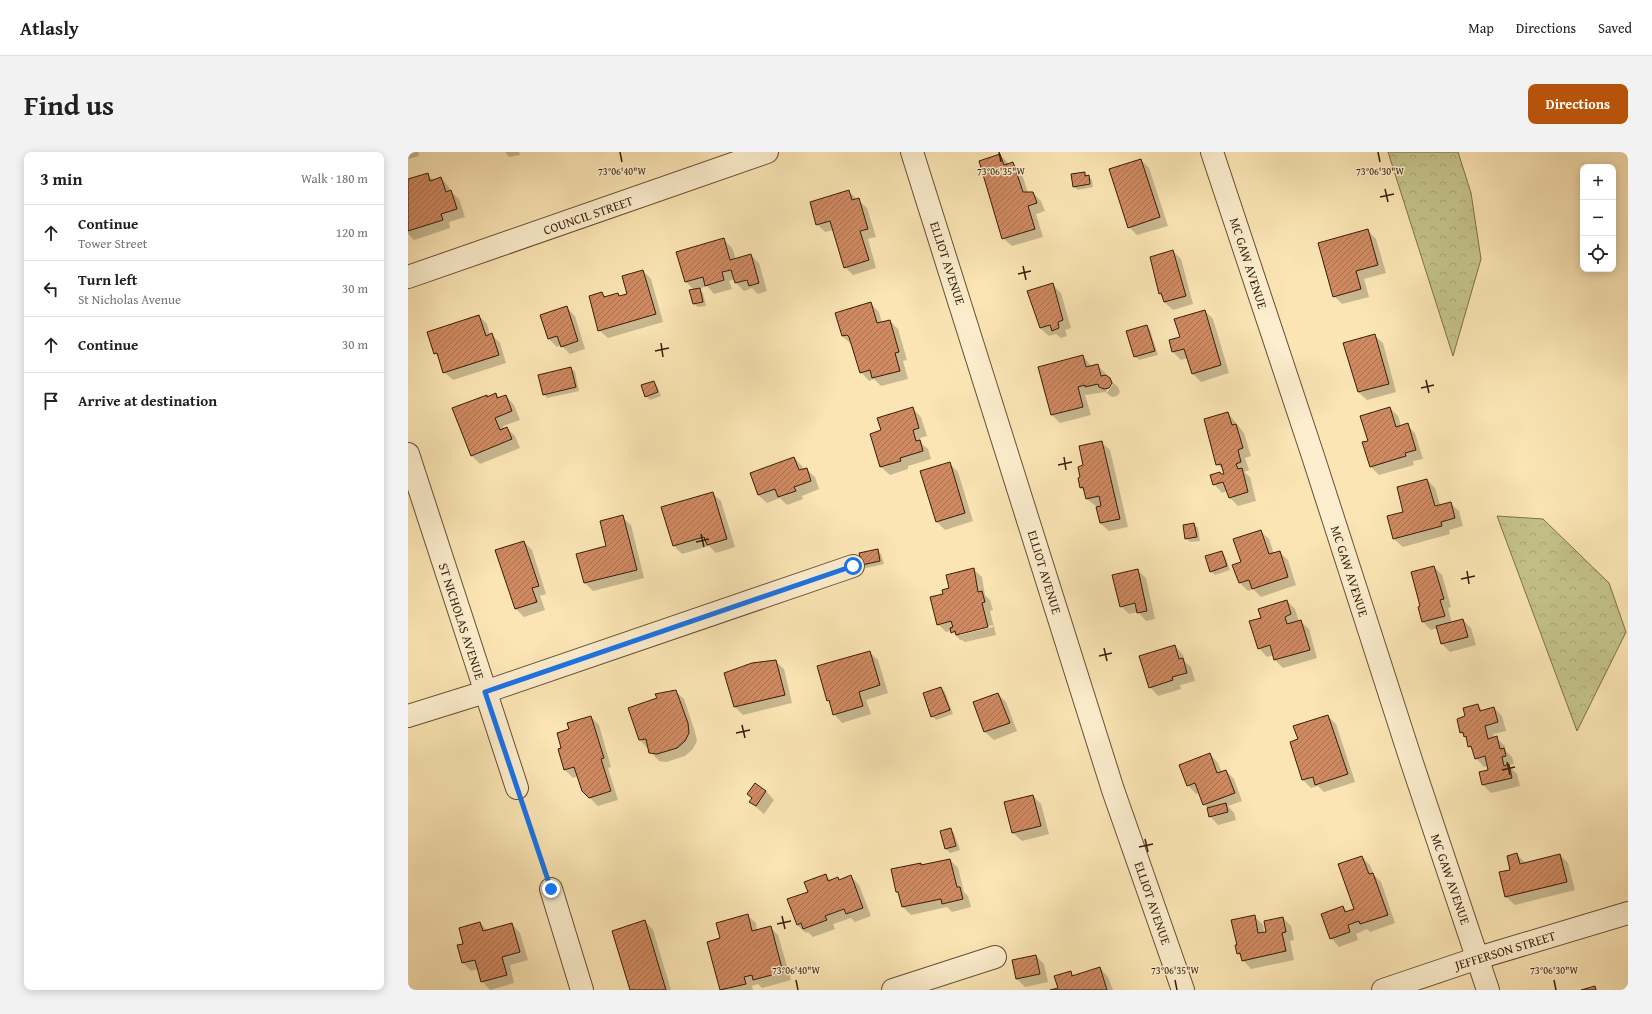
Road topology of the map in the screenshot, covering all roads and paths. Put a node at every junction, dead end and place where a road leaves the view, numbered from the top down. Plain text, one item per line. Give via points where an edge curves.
1 (767, 152) edge
2 (912, 152) edge
3 (1212, 152) edge
4 (408, 277) edge
5 (408, 454) edge
6 (853, 566) dead end
7 (485, 692) junction
8 (408, 716) edge
9 (517, 788) joint
10 (551, 889) joint
11 (1628, 913) edge
12 (995, 956) dead end
13 (1478, 958) junction
14 (582, 990) edge
15 (893, 990) edge
16 (1183, 990) edge
17 (1383, 990) edge
18 (1488, 990) edge

1 - 4 street, COUNCIL STREET
2 - 16 street, ELLIOT AVENUE via 1113,790
3 - 13 street, MC GAW AVENUE
5 - 7 street, ST NICHOLAS AVENUE
6 - 7 street
7 - 8 street
7 - 9 street, ST NICHOLAS AVENUE
9 - 10 path
10 - 14 street
11 - 13 street, JEFFERSON STREET
12 - 15 street
13 - 17 street, JEFFERSON STREET
13 - 18 street, MC GAW AVENUE

